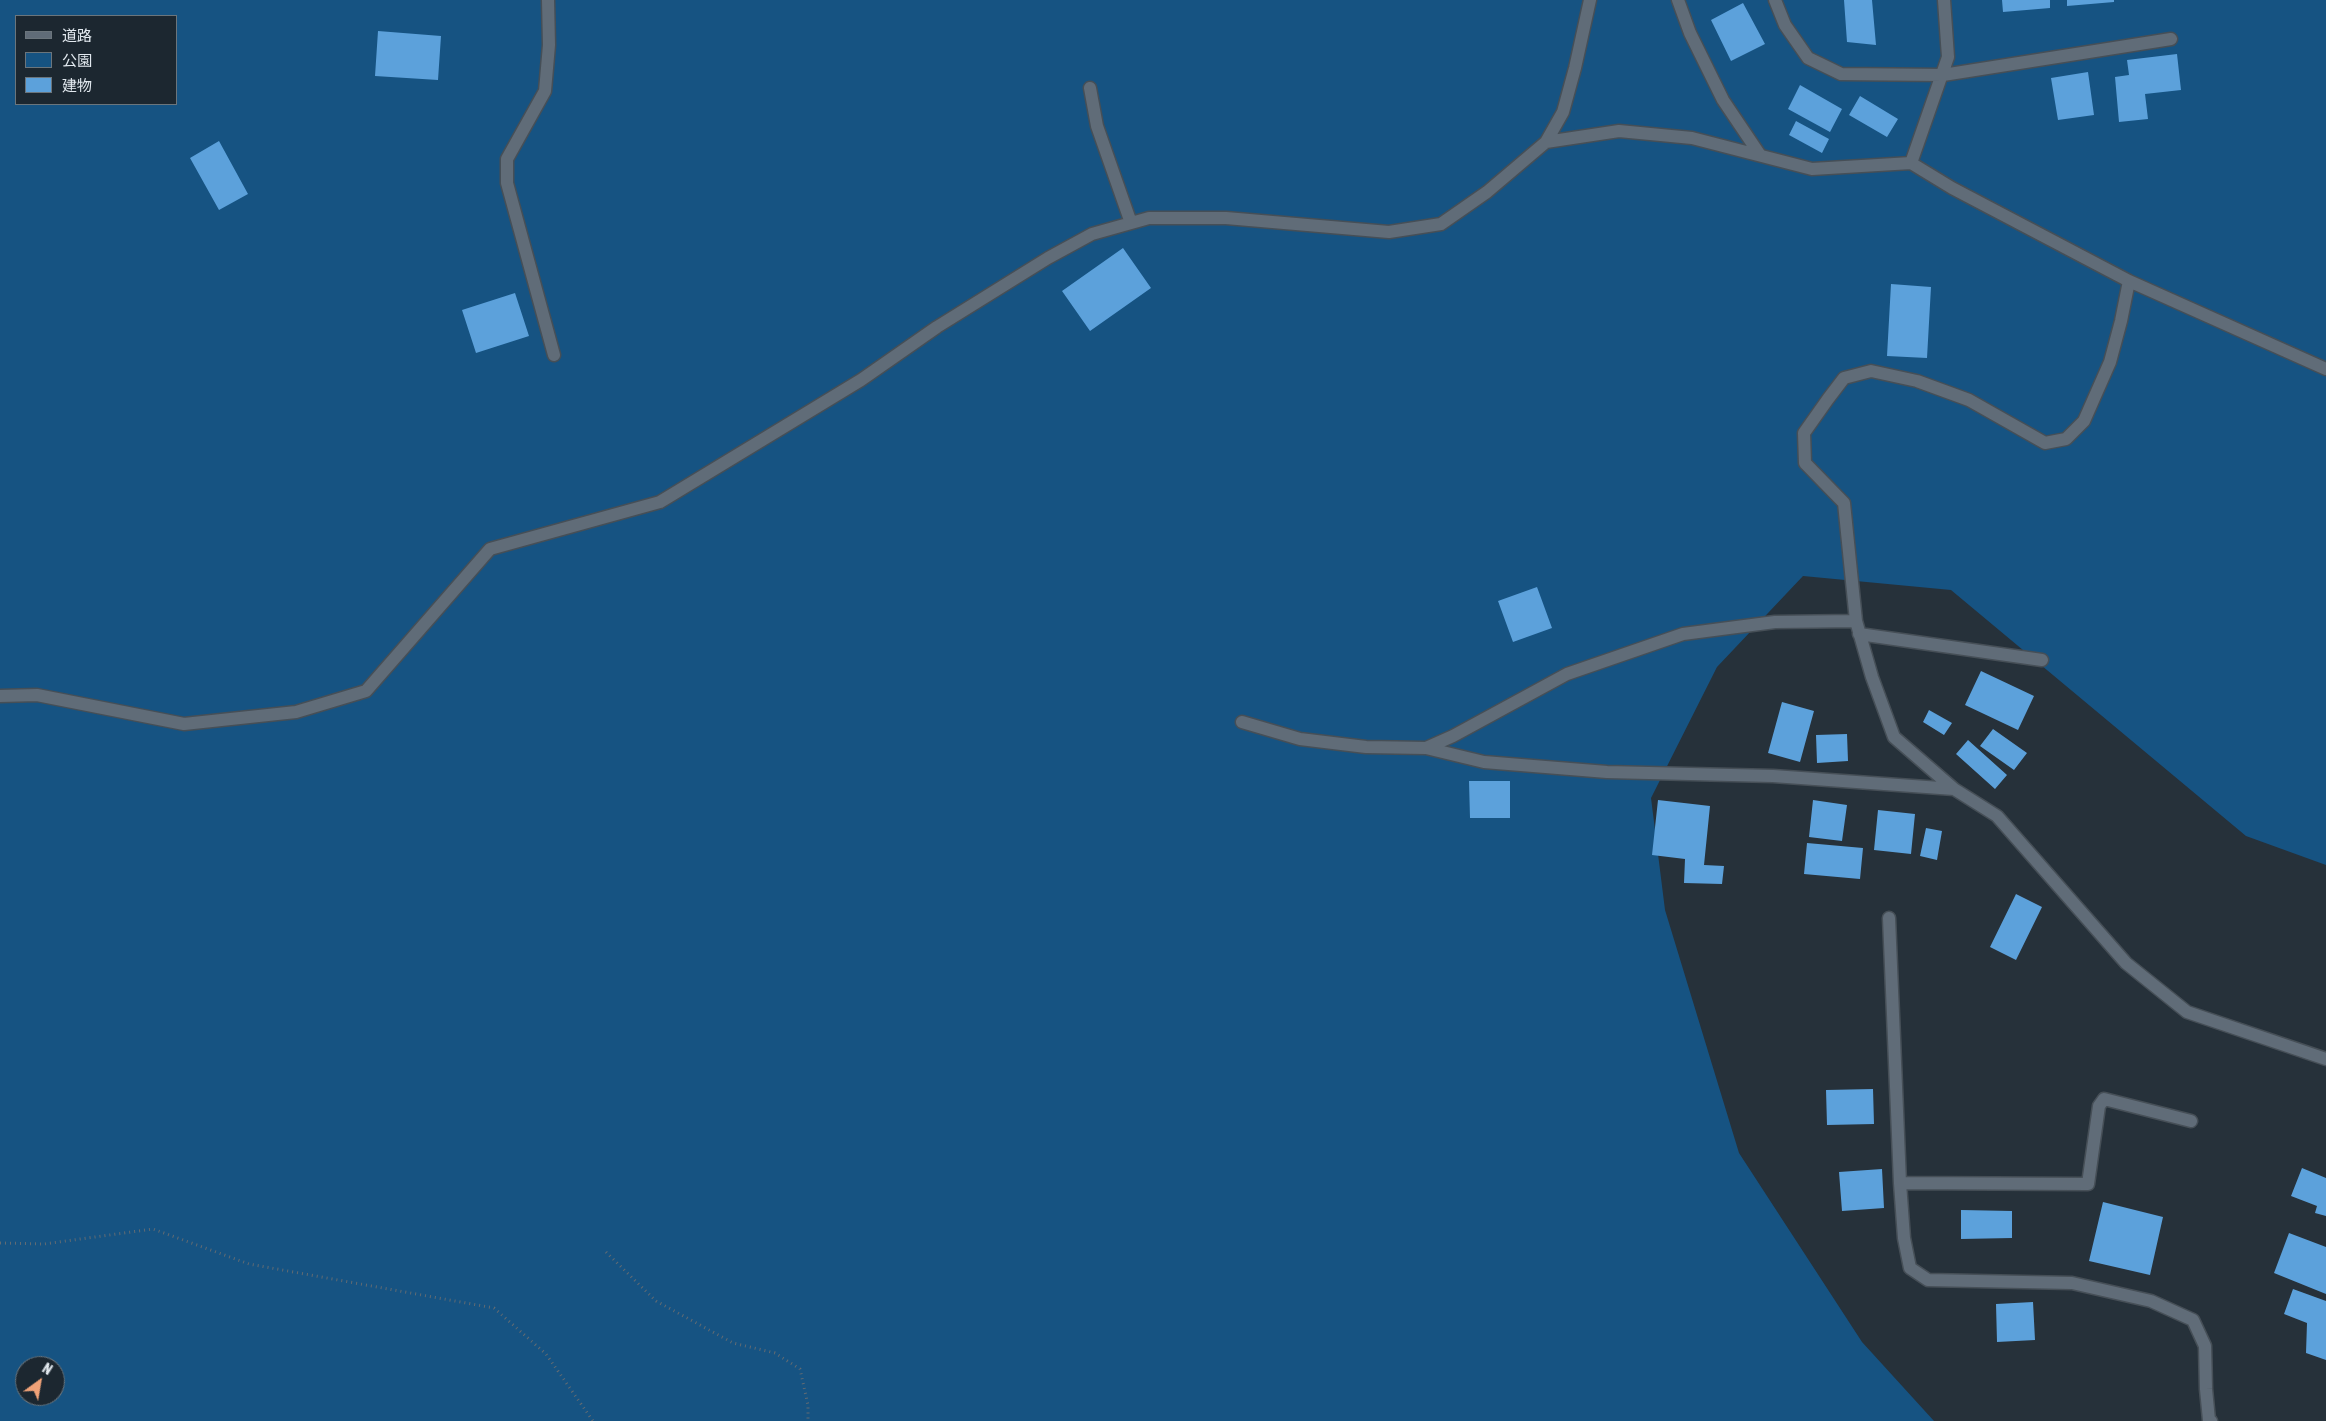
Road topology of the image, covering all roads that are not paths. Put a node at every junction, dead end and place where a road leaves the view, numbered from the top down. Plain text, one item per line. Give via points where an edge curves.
1 (548, 0) edge
2 (1590, 0) edge
3 (1678, 0) edge
4 (1775, 0) edge
5 (1944, 0) edge
6 (2171, 39) dead end
7 (1942, 75) junction
8 (1090, 88) dead end
9 (1546, 142) junction
10 (1760, 156) junction
11 (1911, 163) junction
12 (1131, 223) junction
13 (2129, 281) junction
14 (554, 354) dead end
15 (2326, 369) edge
16 (1856, 620) junction
17 (1859, 634) junction
18 (2042, 660) dead end
19 (0, 696) edge
20 (1242, 722) dead end
21 (1426, 748) junction
22 (1954, 789) junction
23 (1889, 918) dead end
24 (2326, 1059) edge
25 (2191, 1121) dead end
26 (1900, 1183) junction
27 (2211, 1421) edge

1 - 14 street via 549,45 544,91 507,159 507,183
2 - 9 street via 1563,112
3 - 10 street via 1690,33 1723,100
4 - 7 street via 1785,25 1808,58 1841,74
5 - 7 street via 1948,57
6 - 7 street
7 - 11 street
8 - 12 street via 1097,126
9 - 10 street via 1619,131 1692,138
9 - 12 street via 1487,192 1440,224 1389,232 1226,218 1149,218
10 - 11 street via 1812,170
11 - 13 street
12 - 19 street via 1092,234 1048,258 937,326 860,380 660,502 490,549 366,691 296,712 184,724 36,695
13 - 15 street
13 - 16 street via 2110,362 2084,421 2066,439 2045,443 1969,400 1917,382 1871,371 1844,378 1804,433 1805,463 1844,503
16 - 17 street
16 - 21 street via 1775,622 1684,634 1567,674
17 - 18 street
17 - 22 street via 1894,737
20 - 21 street via 1300,739 1366,748
21 - 22 street via 1484,762 1607,772 1773,776
22 - 24 street via 1998,816 2126,963 2187,1012
23 - 26 street
25 - 26 street via 2104,1099 2099,1106 2088,1184
26 - 27 street via 1910,1268 1928,1280 2072,1283 2151,1301 2193,1320 2205,1346

